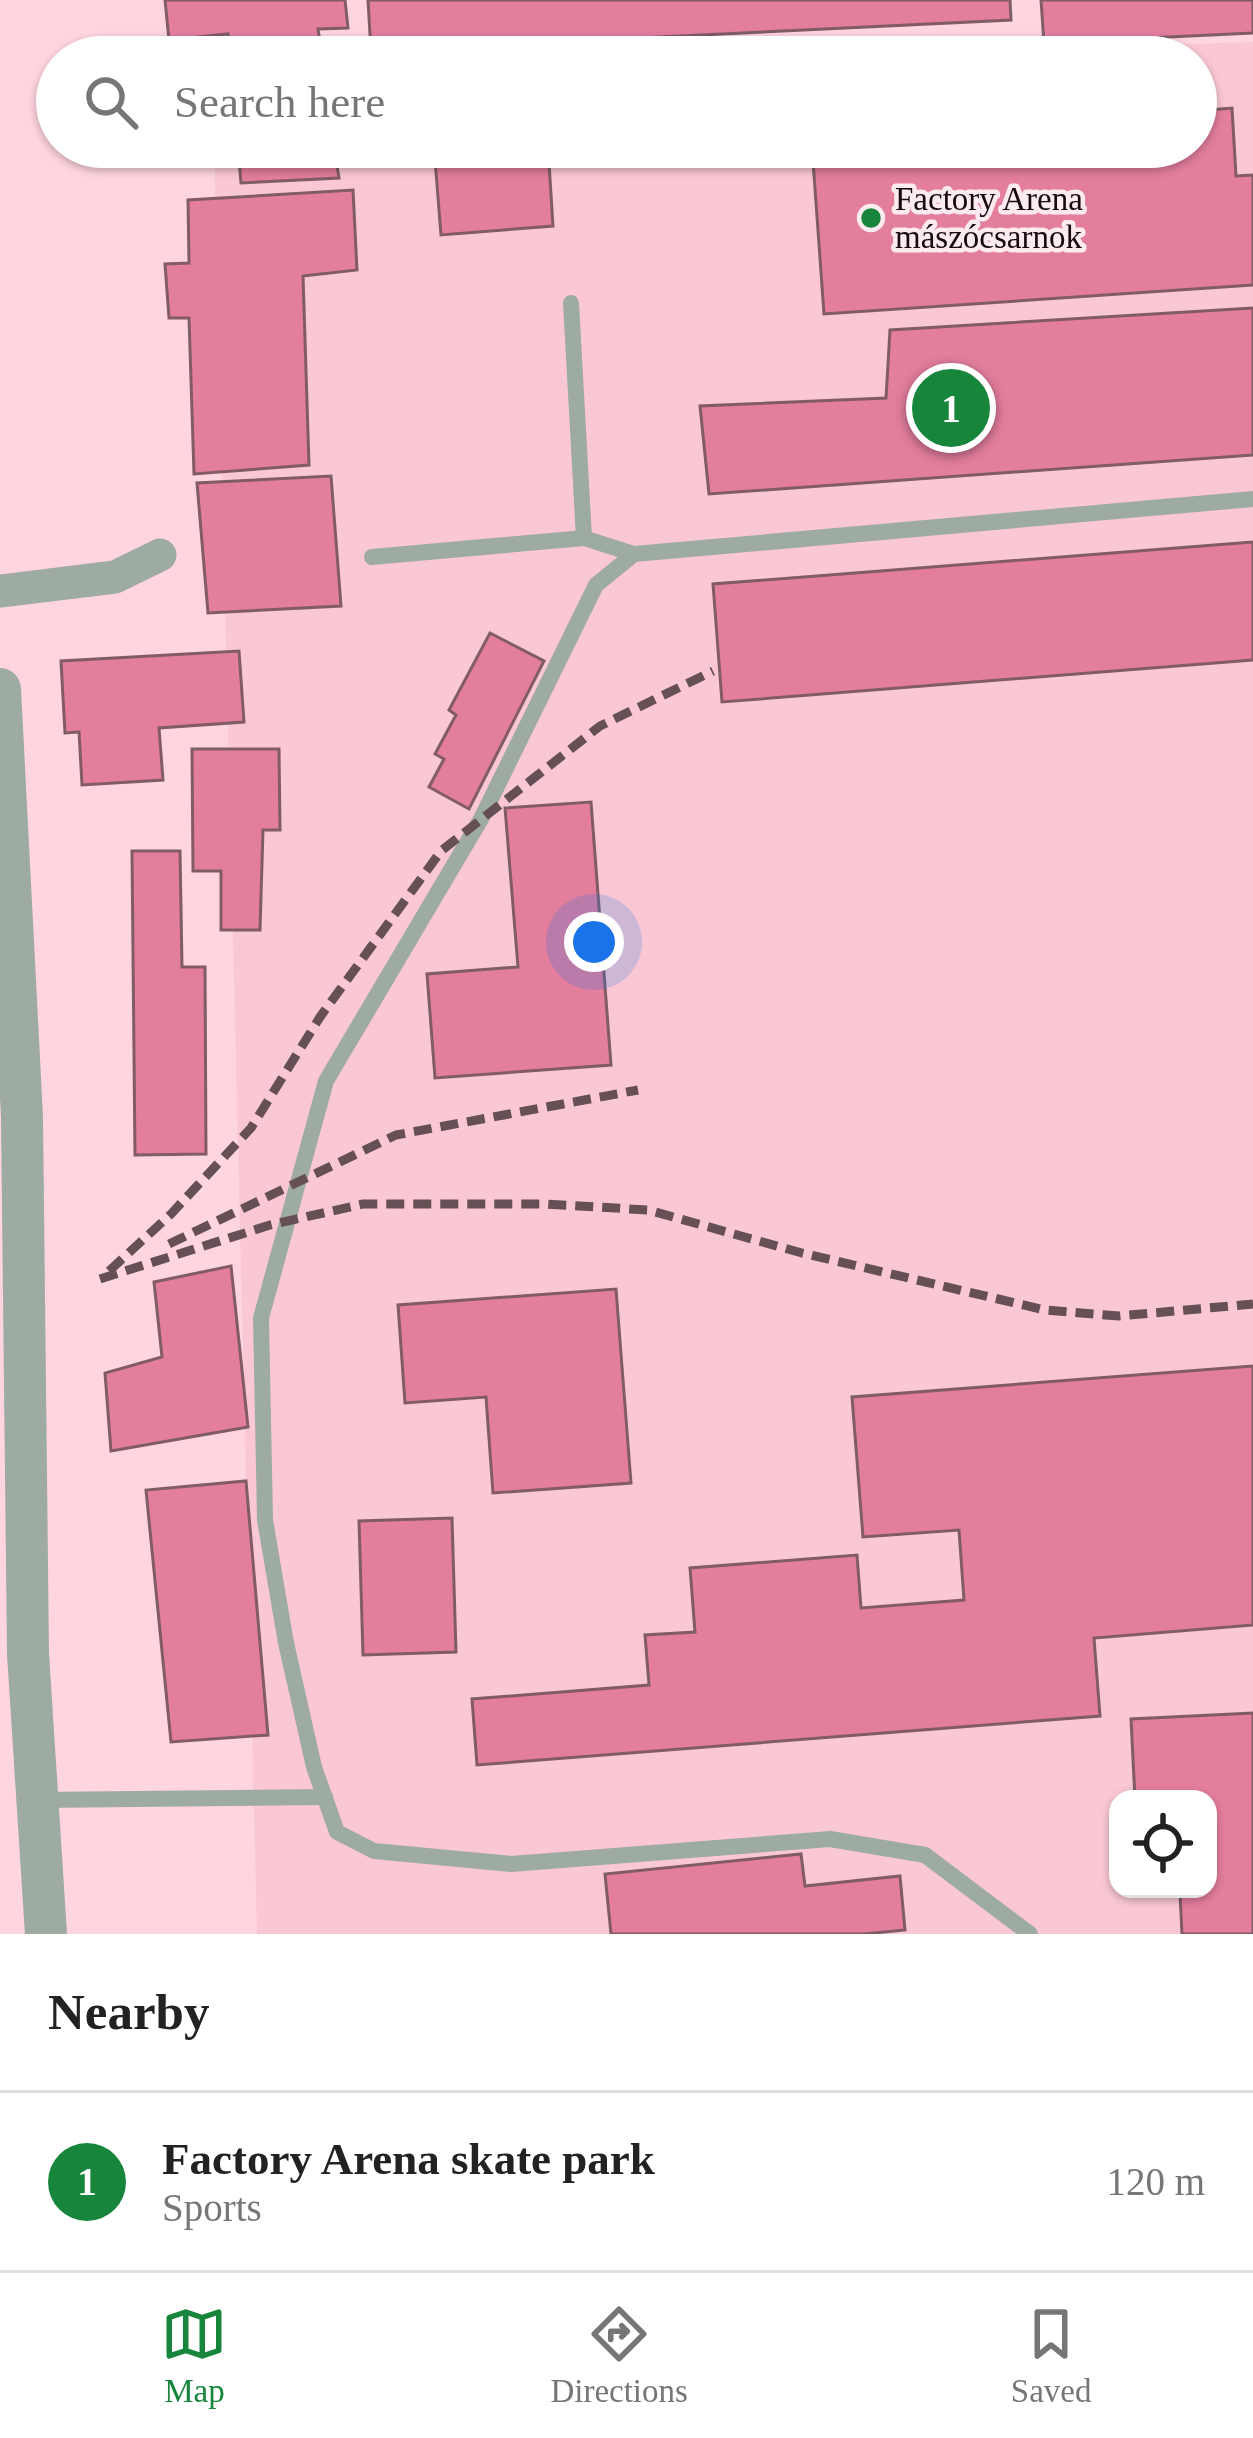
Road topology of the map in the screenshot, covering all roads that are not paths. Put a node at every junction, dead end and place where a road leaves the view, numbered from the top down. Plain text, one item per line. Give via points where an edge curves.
1 (571, 303) dead end
2 (1253, 499) edge
3 (584, 538) junction
4 (634, 554) junction
5 (160, 555) dead end
6 (372, 557) dead end
7 (0, 591) edge
8 (0, 689) edge
9 (11, 1118) edge
10 (14, 1655) edge
11 (325, 1797) junction
12 (38, 1800) junction
13 (46, 1934) edge
14 (1030, 1934) edge

1 - 3 lane
2 - 4 lane
3 - 4 lane
3 - 6 lane
4 - 11 lane via 596,585 481,819 326,1081 261,1318 265,1520
5 - 7 street via 115,577
8 - 9 street
9 - 10 street via 24,1276 27,1517
10 - 12 street
11 - 12 lane
11 - 14 lane via 337,1832 374,1852 511,1864 830,1839 926,1855
12 - 13 street

